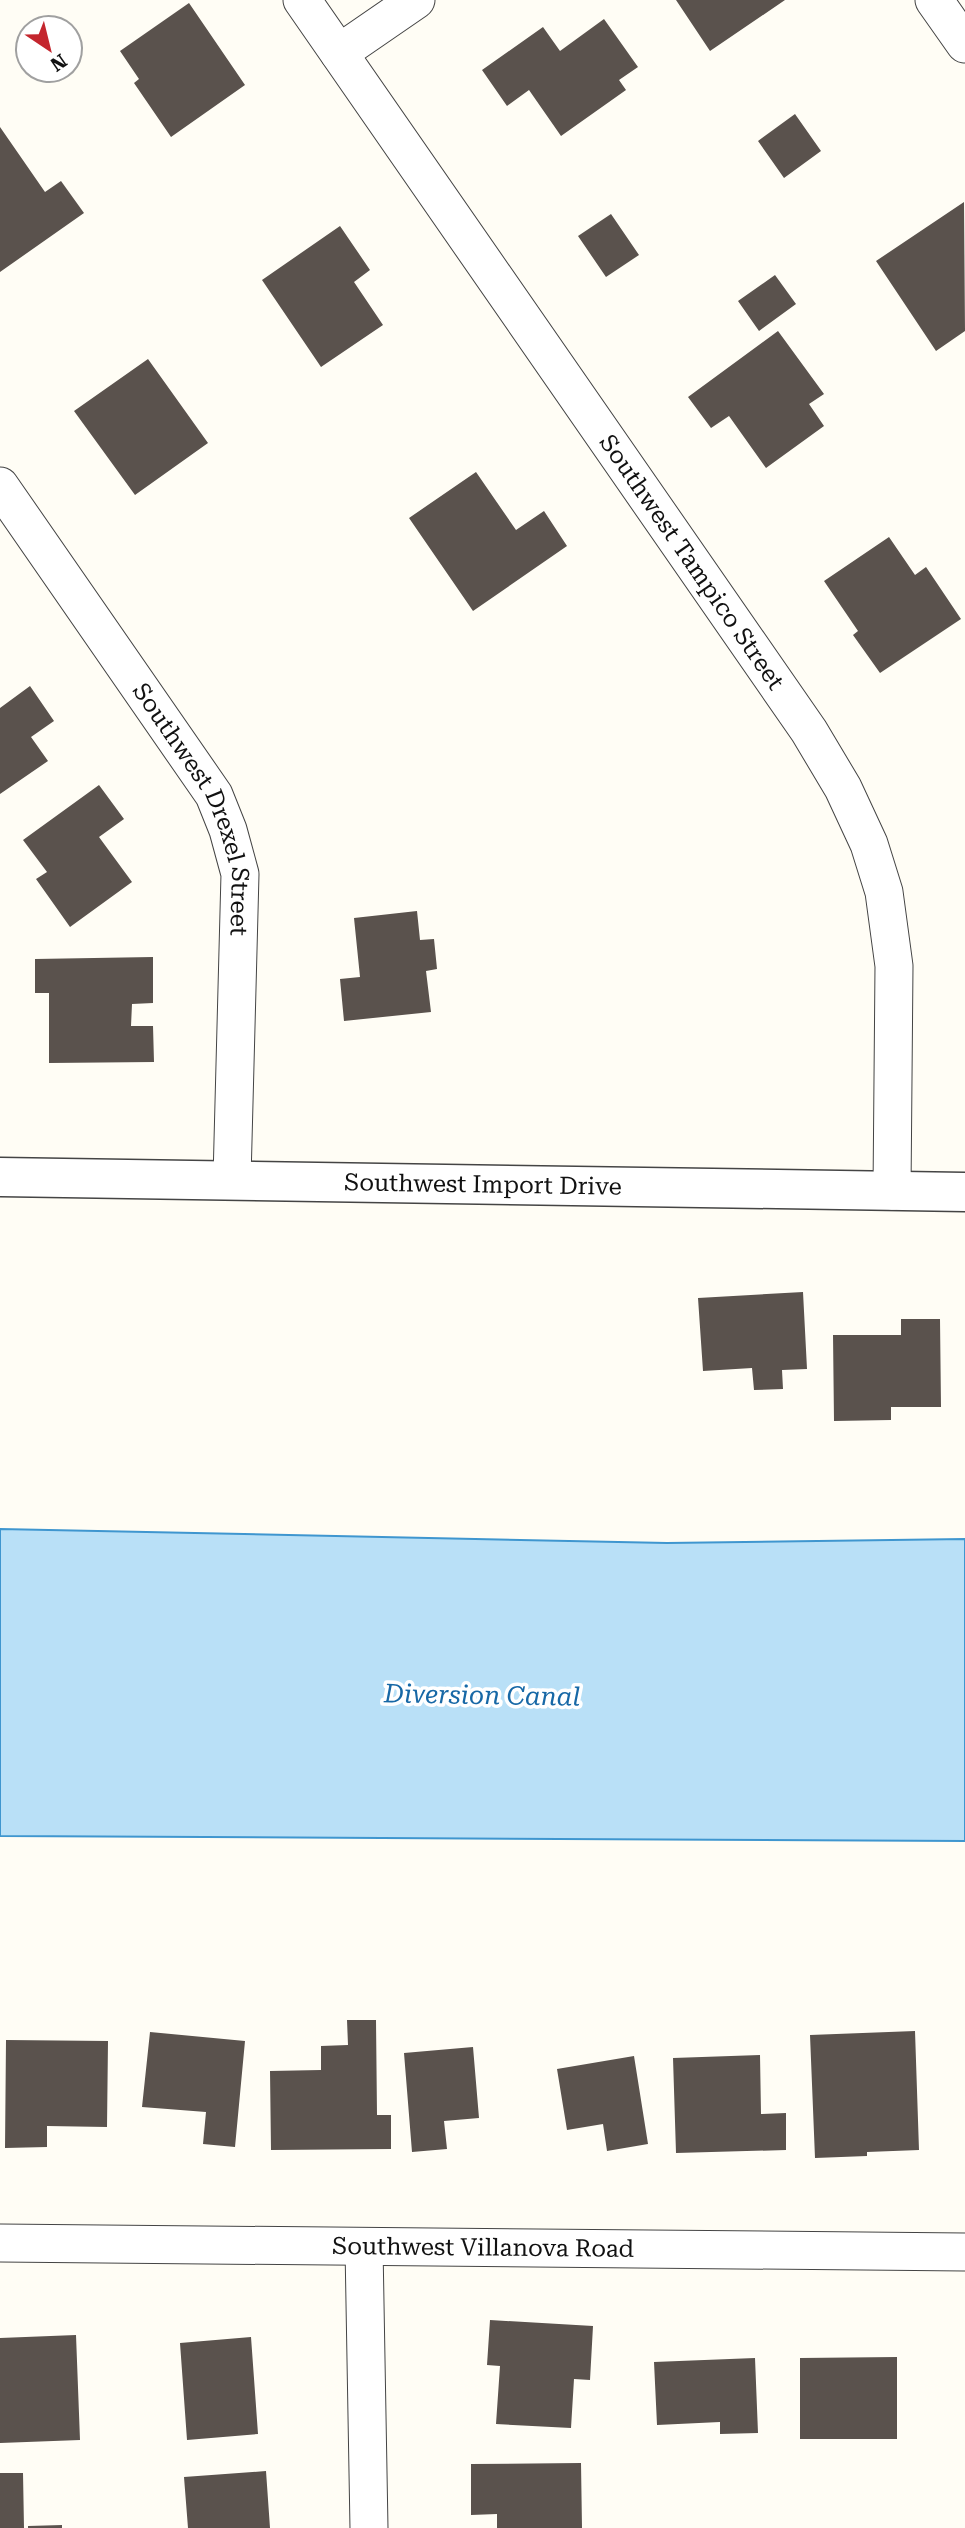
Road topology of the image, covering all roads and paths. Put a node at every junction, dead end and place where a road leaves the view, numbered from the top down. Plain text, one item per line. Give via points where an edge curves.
1 (302, 0) edge
2 (416, 0) edge
3 (934, 0) edge
4 (965, 44) edge
5 (339, 53) junction
6 (0, 486) edge
7 (0, 1177) edge
8 (232, 1179) junction
9 (892, 1191) junction
10 (965, 1192) edge
11 (0, 2243) edge
12 (363, 2247) junction
13 (965, 2252) edge
14 (369, 2528) edge

1 - 5 street, Southwest Tampico Street
2 - 5 street
3 - 4 street
5 - 9 street, Southwest Tampico Street via 809,731 843,788 869,844 884,892 894,966
6 - 8 street, Southwest Drexel Street via 214,795 228,830 240,874
7 - 8 street, Southwest Import Drive
8 - 9 street, Southwest Import Drive
9 - 10 street, Southwest Import Drive
11 - 12 street, Southwest Villanova Road
12 - 13 street, Southwest Villanova Road
12 - 14 street

